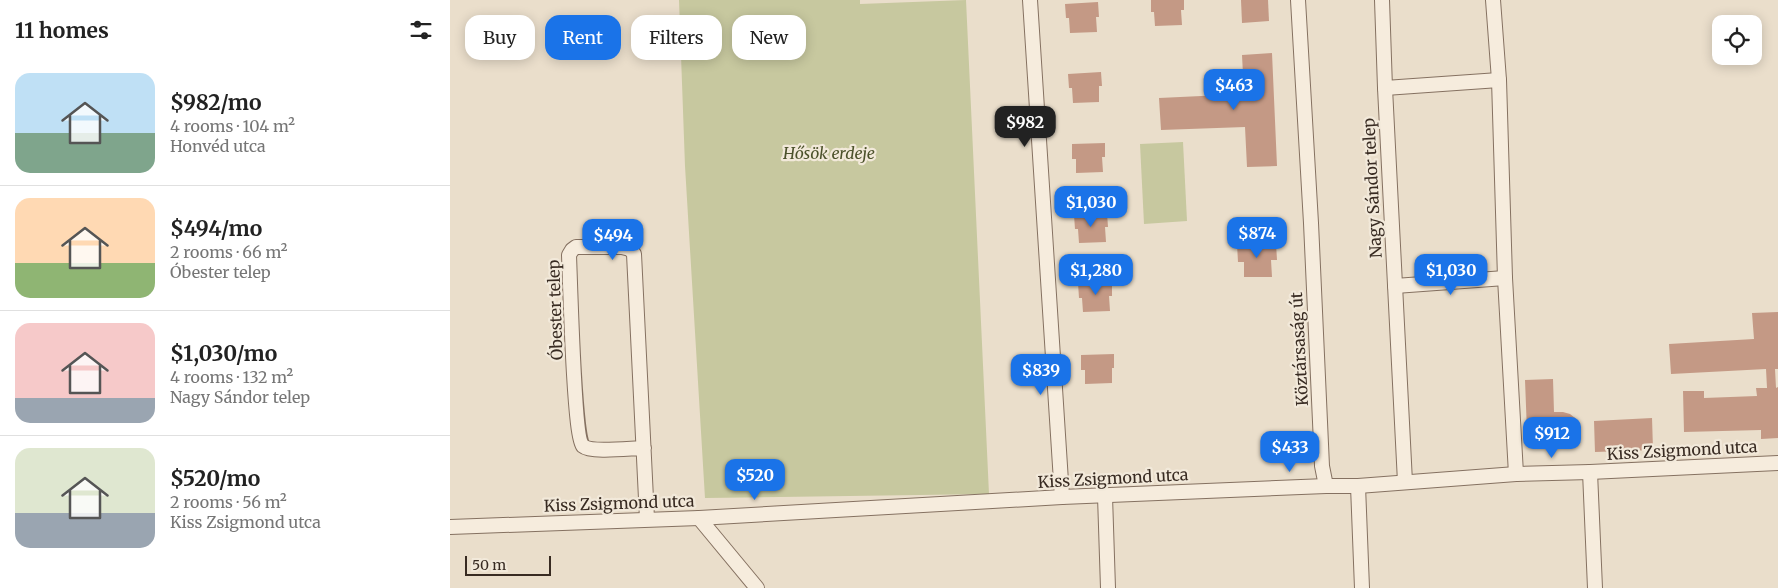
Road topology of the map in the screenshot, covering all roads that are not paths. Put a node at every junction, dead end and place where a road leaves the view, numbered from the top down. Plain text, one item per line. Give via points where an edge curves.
1 (1030, 0) edge
2 (1298, 0) edge
3 (1382, 0) edge
4 (1493, 0) edge
5 (1499, 80) junction
6 (1385, 88) junction
7 (1505, 278) junction
8 (1395, 286) junction
9 (644, 448) junction
10 (1778, 462) edge
11 (1590, 472) junction
12 (1516, 474) junction
13 (1405, 482) junction
14 (1326, 486) junction
15 (1358, 486) junction
16 (1105, 496) junction
17 (1062, 497) junction
18 (700, 518) junction
19 (647, 519) junction
20 (450, 527) edge
21 (757, 588) edge
22 (1108, 588) edge
23 (1362, 588) edge
24 (1595, 588) edge

1 - 17 street
2 - 14 street, Köztársaság út via 1322,466
3 - 6 street, Nagy Sándor telep
4 - 5 street
5 - 6 street
5 - 7 street
6 - 8 street, Nagy Sándor telep
7 - 8 street
7 - 12 street
8 - 13 street, Nagy Sándor telep
9 - 9 street, Óbester telep via 593,449 584,447 580,442 569,255 576,247 622,247 630,248 634,254
9 - 19 street, Óbester telep
10 - 11 street, Kiss Zsigmond utca
11 - 12 street, Kiss Zsigmond utca
11 - 24 street
12 - 13 street, Kiss Zsigmond utca
13 - 15 street, Kiss Zsigmond utca
14 - 15 street, Kiss Zsigmond utca
14 - 16 street, Kiss Zsigmond utca
15 - 23 street
16 - 17 street, Kiss Zsigmond utca
16 - 22 street
17 - 18 street, Kiss Zsigmond utca
18 - 19 street, Kiss Zsigmond utca
18 - 21 street
19 - 20 street, Kiss Zsigmond utca

